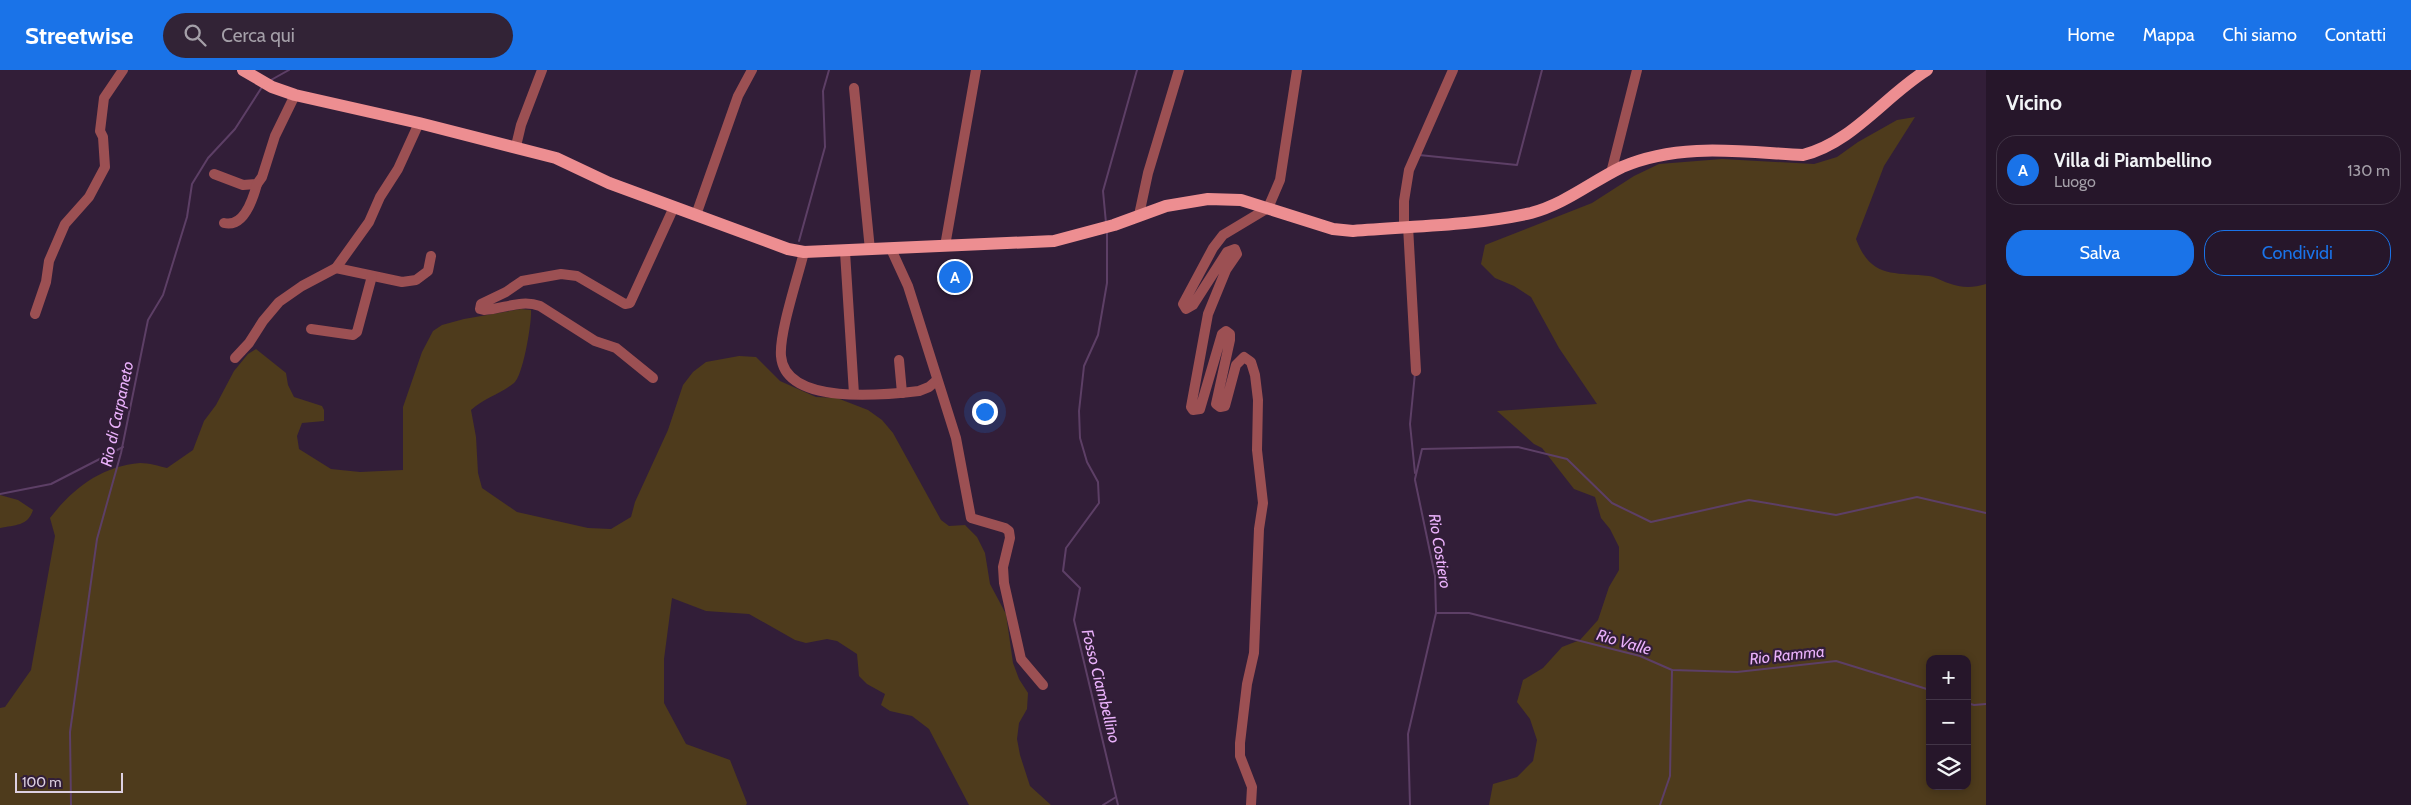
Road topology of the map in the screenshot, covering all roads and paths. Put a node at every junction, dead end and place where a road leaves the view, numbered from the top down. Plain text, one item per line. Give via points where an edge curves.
1 (123, 70) edge
2 (242, 70) edge
3 (542, 70) edge
4 (752, 70) edge
5 (976, 70) edge
6 (1179, 70) edge
7 (1297, 70) edge
8 (1453, 70) edge
9 (1637, 70) edge
10 (1927, 70) edge
11 (854, 88) dead end
12 (295, 95) junction
13 (419, 123) junction
14 (516, 146) junction
15 (1611, 173) junction
16 (214, 174) dead end
17 (257, 184) junction
18 (674, 207) junction
19 (1268, 208) junction
20 (696, 215) junction
21 (1139, 215) junction
22 (224, 223) dead end
23 (1406, 227) junction
24 (945, 246) junction
25 (891, 249) junction
26 (870, 250) junction
27 (804, 252) junction
28 (845, 252) junction
29 (432, 256) dead end
30 (336, 268) junction
31 (372, 276) junction
32 (35, 314) dead end
33 (311, 329) dead end
34 (235, 358) dead end
35 (899, 360) dead end
36 (1416, 371) dead end
37 (653, 378) dead end
38 (937, 380) junction
39 (902, 393) junction
40 (854, 394) junction
41 (1043, 685) dead end
42 (1251, 805) edge

1 - 32 street via 104,98 100,131 104,167 88,197 65,224 49,261
2 - 12 main road via 272,87
3 - 14 street
4 - 20 street via 738,96
5 - 24 street
6 - 21 street
7 - 19 street via 1280,180
8 - 23 street via 1409,170 1404,201
9 - 15 street
10 - 15 main road via 1837,141 1816,152 1803,155 1707,150 1654,158
11 - 26 street
12 - 13 main road
12 - 17 street via 285,112
13 - 14 main road
13 - 30 street via 369,222
14 - 18 main road via 556,158
15 - 23 main road via 1567,200 1530,213
16 - 17 street via 243,185
17 - 22 street via 239,220
18 - 20 main road
18 - 37 street via 630,303 620,301 577,276 561,274 522,281 481,304 480,308 531,302 595,340 616,348
19 - 21 main road via 1241,200 1208,199 1166,206
19 - 23 main road via 1333,229 1353,231
19 - 42 street via 1223,235 1183,304 1186,309 1193,305 1227,252 1235,250 1237,254 1226,270 1208,314 1191,407 1200,409 1222,334 1226,331 1230,340 1216,404 1225,406 1236,365 1244,357 1251,362 1258,400 1257,450 1263,503 1254,653 1240,743 1240,756 1252,787
20 - 27 main road
21 - 24 main road via 1054,241
23 - 36 street
24 - 25 main road
25 - 26 main road
25 - 38 street via 908,286
26 - 28 main road
27 - 28 main road
27 - 40 street via 782,342 784,371 795,381 825,392
28 - 40 street
29 - 31 street via 428,271 412,282
30 - 31 street
30 - 34 street via 279,302 250,343
31 - 33 street via 353,335
35 - 39 street
38 - 39 street via 919,391
38 - 41 street via 956,438 971,518 1009,531 1003,577 1011,620 1021,660
39 - 40 street

